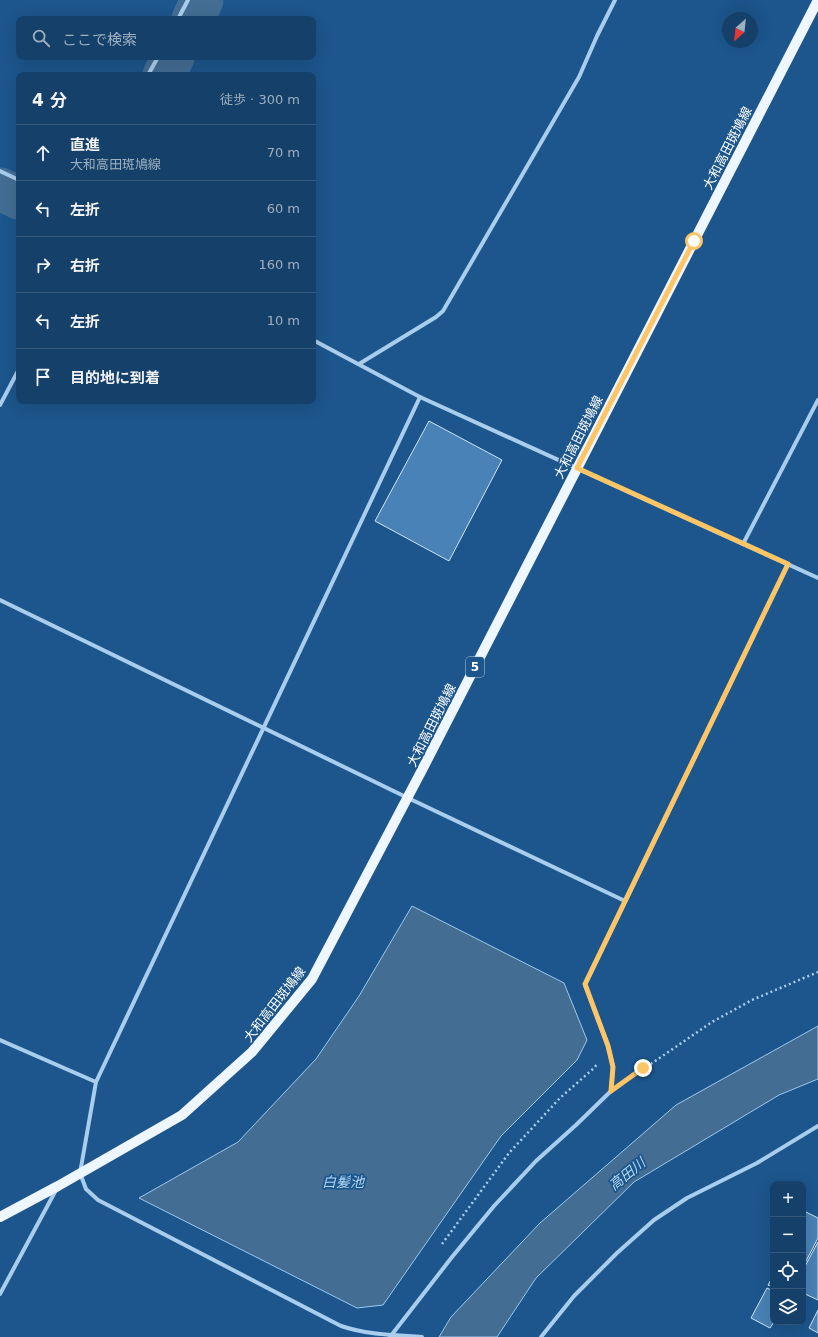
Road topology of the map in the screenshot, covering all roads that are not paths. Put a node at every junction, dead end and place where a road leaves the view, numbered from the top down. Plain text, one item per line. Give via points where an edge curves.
1 (188, 0) edge
2 (615, 0) edge
3 (818, 0) edge
4 (180, 16) edge
5 (156, 60) edge
6 (150, 72) edge
7 (0, 171) edge
8 (16, 179) edge
9 (316, 342) edge
10 (359, 364) junction
11 (16, 375) edge
12 (420, 397) junction
13 (818, 400) edge
14 (0, 405) edge
15 (577, 468) junction
16 (743, 544) junction
17 (788, 564) junction
18 (818, 578) edge
19 (0, 600) edge
20 (264, 728) junction
21 (408, 798) junction
22 (625, 901) junction
23 (0, 1040) edge
24 (96, 1082) junction
25 (818, 1126) edge
26 (80, 1173) junction
27 (58, 1186) junction
28 (0, 1217) edge
29 (0, 1294) edge
30 (391, 1336) edge
31 (422, 1337) edge
32 (541, 1337) edge

1 - 4 street
2 - 10 street via 579,78 443,311
3 - 15 main road, 大和高田斑鳩線 / 5
5 - 6 street
7 - 8 street
9 - 10 street
10 - 12 street
11 - 14 street
12 - 15 street
12 - 20 street
13 - 16 street
15 - 16 street
15 - 21 main road, 大和高田斑鳩線 / 5
16 - 17 street
17 - 18 street
17 - 22 street
19 - 20 street
20 - 21 street
20 - 24 street
21 - 22 street
21 - 26 main road, 大和高田斑鳩線 / 5 via 312,979 252,1052 182,1115
22 - 30 street via 585,984 608,1046 613,1067 611,1091 536,1161 494,1206
23 - 24 street
24 - 26 street
25 - 32 street via 757,1163 686,1198 654,1220 580,1291
26 - 27 main road, 大和高田斑鳩線 / 5
26 - 30 street via 86,1189 98,1200 341,1326
27 - 28 main road, 大和高田斑鳩線 / 5
27 - 29 street
30 - 31 street

